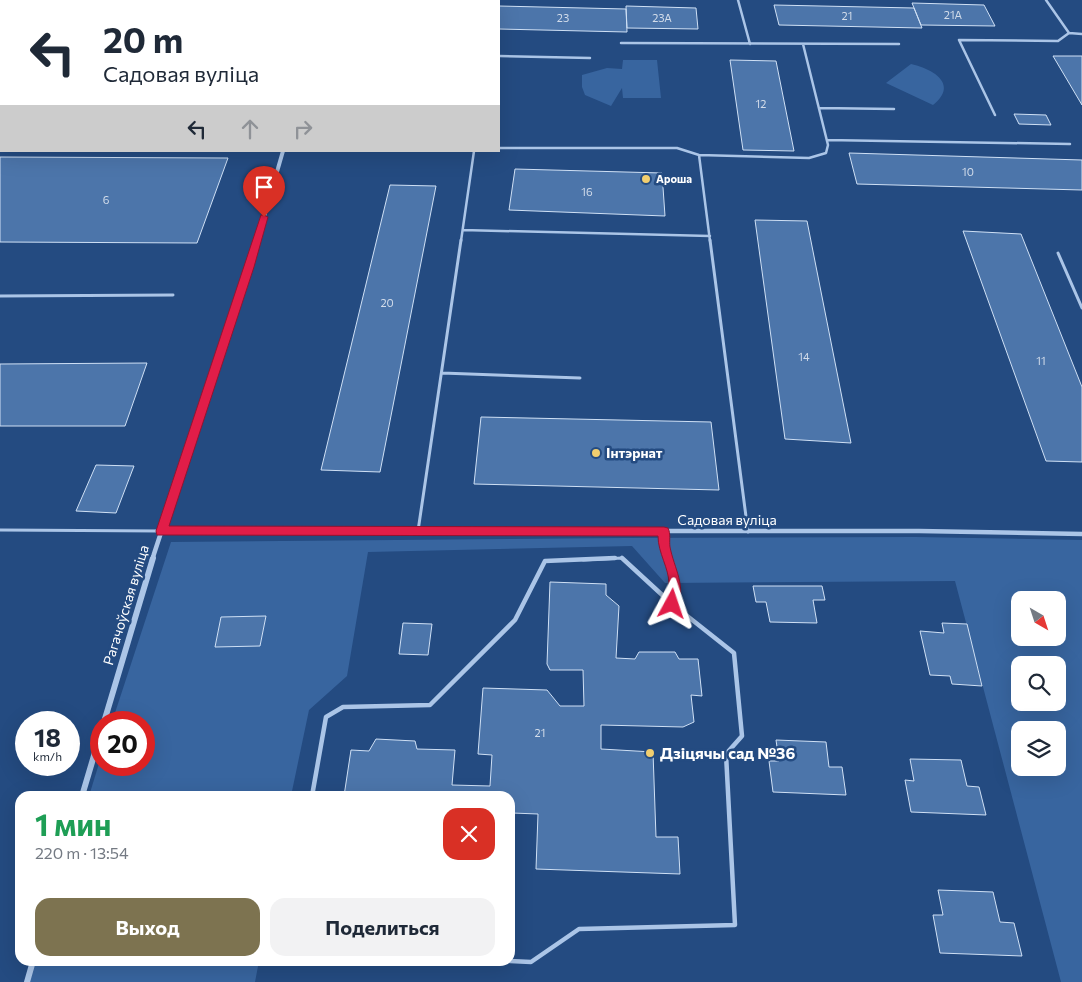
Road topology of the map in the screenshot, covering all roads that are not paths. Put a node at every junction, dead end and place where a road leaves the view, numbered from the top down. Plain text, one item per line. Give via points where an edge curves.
1 (738, 0) edge
2 (1046, 0) edge
3 (1069, 33) junction
4 (1082, 34) edge
5 (621, 43) dead end
6 (750, 44) junction
7 (803, 44) junction
8 (899, 44) dead end
9 (500, 56) edge
10 (590, 58) dead end
11 (819, 108) junction
12 (894, 109) dead end
13 (995, 115) dead end
14 (827, 140) junction
15 (1070, 144) dead end
16 (500, 148) edge
17 (283, 152) edge
18 (474, 152) edge
19 (699, 155) junction
20 (463, 230) junction
21 (710, 236) junction
22 (1058, 253) dead end
23 (174, 295) dead end
24 (0, 296) edge
25 (1082, 308) edge
26 (442, 373) junction
27 (580, 378) dead end
28 (0, 530) edge
29 (161, 531) junction
30 (418, 531) junction
31 (664, 532) junction
32 (748, 532) junction
33 (1082, 534) edge
34 (672, 604) junction
35 (107, 711) edge
36 (90, 769) edge
37 (83, 791) edge
38 (313, 791) edge
39 (515, 961) edge
40 (32, 966) edge
41 (27, 982) edge

1 - 6 lane
2 - 3 lane
3 - 4 lane
3 - 13 lane via 1058,41 959,40
5 - 6 lane
6 - 7 lane
7 - 8 lane
7 - 11 lane
9 - 10 lane
11 - 12 lane
11 - 14 lane
14 - 15 lane
14 - 19 lane via 826,153 809,158
16 - 19 lane via 677,148
17 - 29 street, Рагачоўская вуліца via 249,267
18 - 20 lane
19 - 21 lane
20 - 21 lane
20 - 26 lane
21 - 32 lane
22 - 25 lane
23 - 24 lane
26 - 27 lane
26 - 30 lane
28 - 29 lane
29 - 30 street, Садовая вуліца
29 - 35 street, Рагачоўская вуліца
30 - 31 street, Садовая вуліца
31 - 32 street, Садовая вуліца
31 - 34 lane via 664,546 675,582
32 - 33 street, Садовая вуліца
34 - 38 lane via 622,558 545,561 515,620 430,705 343,707 326,717
34 - 39 lane via 734,653 742,736 726,754 735,925 579,929 531,962
36 - 37 street
40 - 41 street

